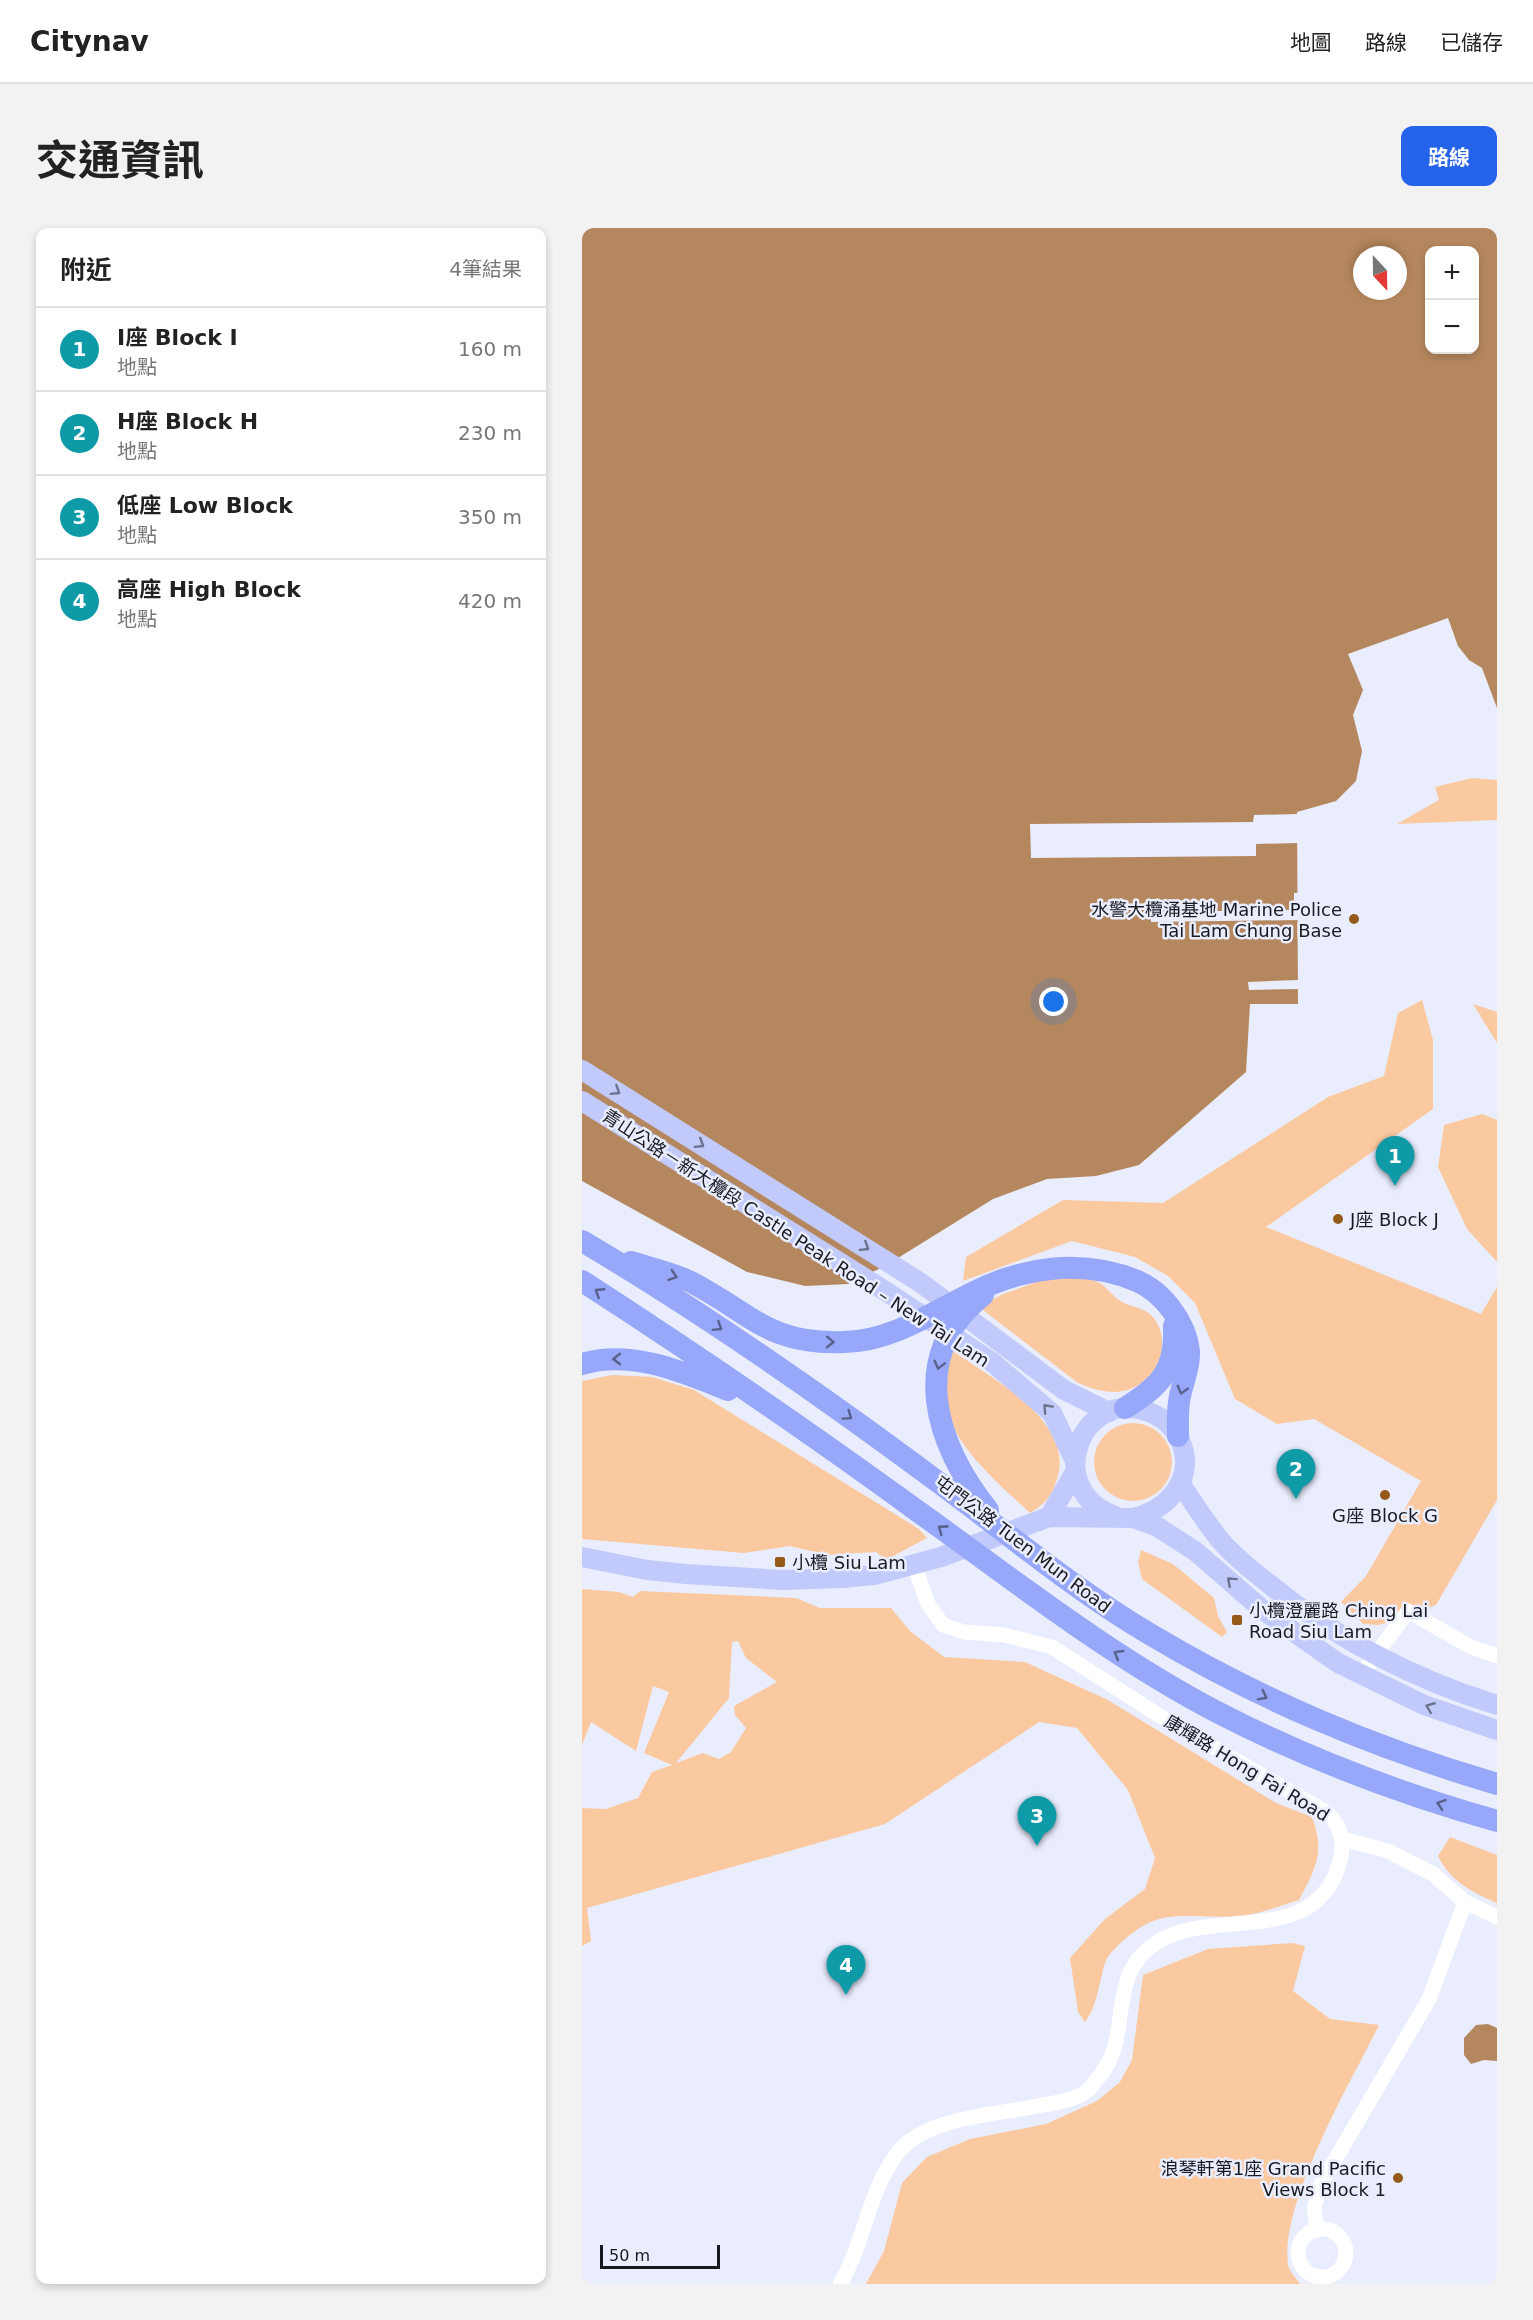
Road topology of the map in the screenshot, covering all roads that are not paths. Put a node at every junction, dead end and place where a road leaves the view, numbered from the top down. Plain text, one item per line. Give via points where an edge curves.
1 (582, 1070) edge
2 (582, 1101) edge
3 (590, 1246) edge
4 (1015, 1276) junction
5 (582, 1281) edge
6 (1174, 1315) junction
7 (582, 1364) edge
8 (763, 1404) junction
9 (1117, 1410) junction
10 (1178, 1436) junction
11 (1075, 1466) junction
12 (1181, 1484) junction
13 (1049, 1517) junction
14 (1125, 1517) junction
15 (1004, 1531) junction
16 (582, 1557) edge
17 (582, 1561) edge
18 (608, 1561) junction
19 (914, 1565) junction
20 (1375, 1655) junction
21 (1497, 1656) edge
22 (1360, 1675) junction
23 (1497, 1705) edge
24 (1497, 1730) edge
25 (1497, 1784) edge
26 (1497, 1821) edge
27 (1342, 1839) junction
28 (1465, 1902) junction
29 (1497, 1917) edge
30 (1317, 2230) junction
31 (1325, 2280) edge
32 (840, 2284) edge

1 -> 9 main road, 青山公路－新大欖段 Castle Peak Road – New Tai Lam via 896,1267 1064,1390
11 -> 2 main road, 青山公路－新大欖段 Castle Peak Road – New Tai Lam via 1052,1413 992,1362
3 -> 4 highway via 690,1282 772,1332 823,1342 871,1339 892,1332
3 -> 15 highway, 屯門公路 Tuen Mun Road via 766,1358
4 - 6 highway via 1059,1268 1106,1271 1154,1291
4 -> 15 highway via 981,1296 963,1315 945,1347 936,1376 937,1409 946,1445 979,1500
8 -> 5 highway, 屯門公路 Tuen Mun Road
6 - 9 highway via 1174,1349 1169,1367 1156,1386
6 -> 10 highway via 1189,1350 1177,1409
8 -> 7 highway via 653,1363 610,1359
26 -> 8 highway, 屯門公路 Tuen Mun Road via 1329,1764 1214,1710 1106,1646
9 - 10 main road via 1140,1409 1154,1414
9 - 11 main road via 1097,1418 1085,1430 1078,1443
10 - 12 main road via 1185,1462
11 - 13 main road
11 - 14 main road via 1084,1494 1093,1504
12 - 14 main road via 1162,1508
12 - 20 main road via 1221,1541 1239,1559 1310,1615
13 - 14 main road
13 - 19 main road
22 -> 14 main road via 1278,1621 1188,1546 1156,1526
15 -> 25 highway, 屯門公路 Tuen Mun Road via 1077,1587 1146,1632 1269,1700 1362,1740
16 - 18 main road
17 - 18 main road
18 - 19 main road via 647,1570 783,1580 874,1575
19 - 27 street, 康輝路 Hong Fai Road via 928,1604 943,1625 1052,1647 1197,1739 1326,1812 1335,1820
20 - 21 street via 1408,1611 1470,1647
20 - 22 street
20 - 23 main road via 1432,1682
24 -> 22 main road via 1424,1705
27 - 28 street via 1388,1851 1433,1874
27 - 32 street, 康輝路 Hong Fai Road via 1341,1858 1332,1880 1302,1908 1261,1923 1182,1931 1161,1940 1142,1955 1123,1989 1116,2050 1087,2091 1063,2101 936,2127 904,2145 887,2168
28 - 29 street
28 - 30 street via 1429,2000 1321,2184 1314,2207
30 - 31 street via 1304,2238 1299,2261 1309,2273
30 - 31 street via 1325,2229 1339,2236 1346,2249 1343,2264

